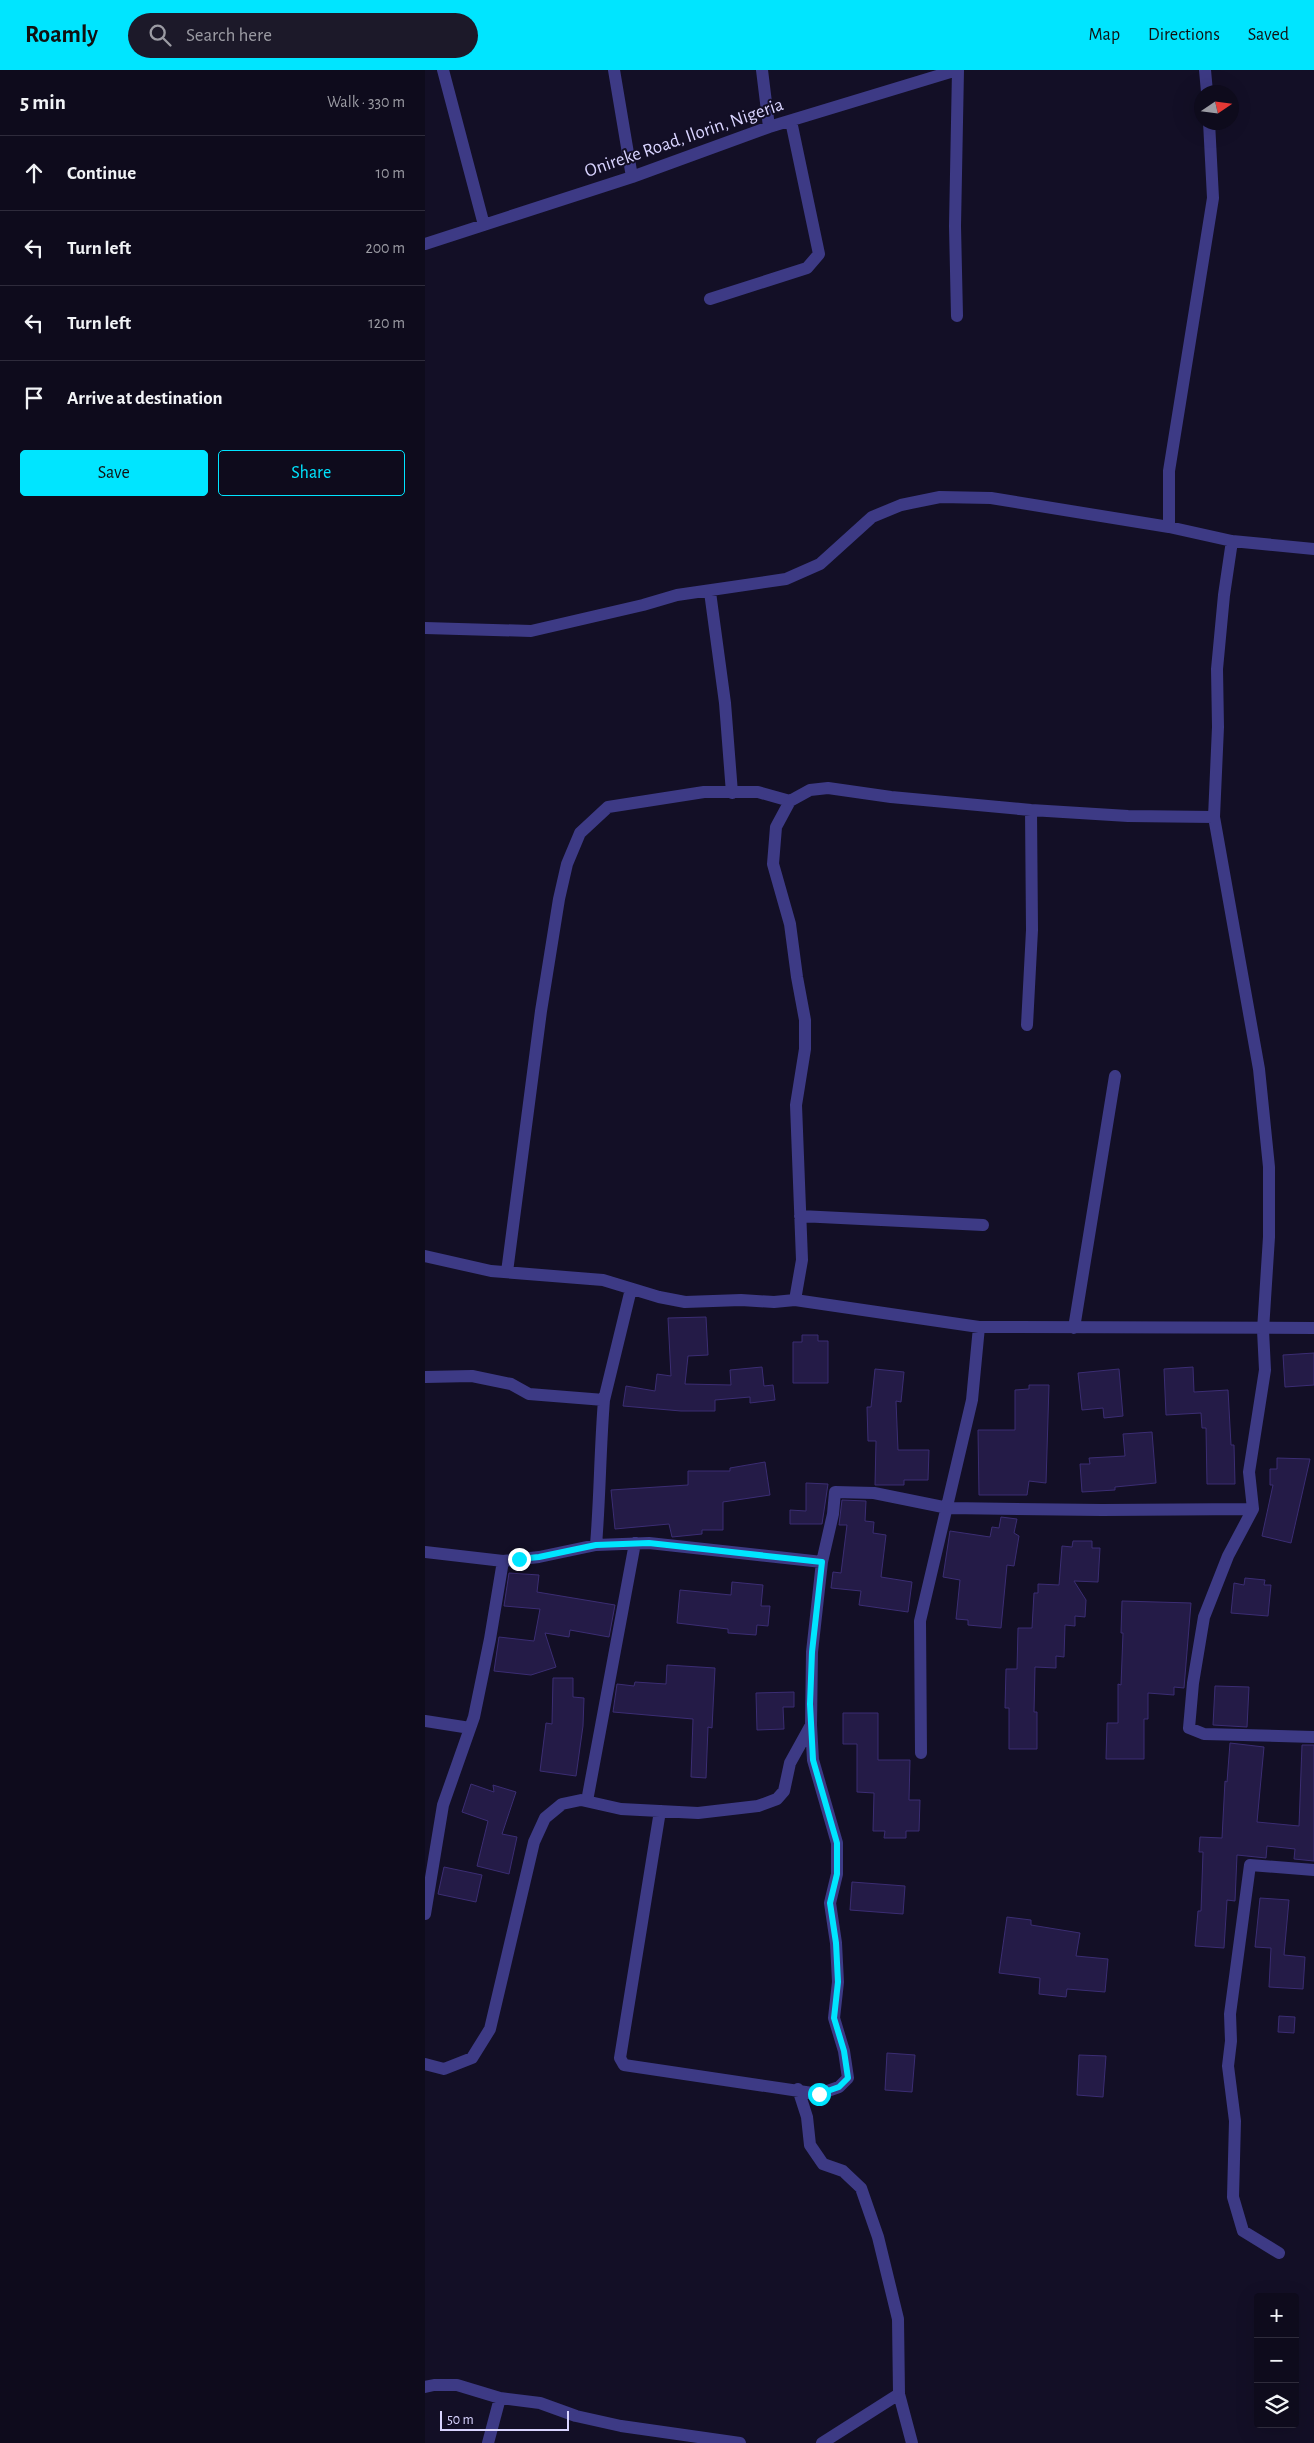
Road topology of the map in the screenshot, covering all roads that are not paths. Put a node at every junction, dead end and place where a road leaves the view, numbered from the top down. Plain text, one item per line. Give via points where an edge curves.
1 (443, 70) edge
2 (614, 70) edge
3 (762, 70) edge
4 (957, 70) edge
5 (1205, 70) edge
6 (925, 74) edge
7 (1206, 85) edge
8 (791, 121) junction
9 (769, 127) junction
10 (1209, 130) edge
11 (632, 177) junction
12 (484, 225) junction
13 (425, 244) edge
14 (710, 299) dead end
15 (957, 316) dead end
16 (1169, 526) junction
17 (1232, 541) junction
18 (1314, 549) edge
19 (710, 592) junction
20 (425, 628) edge
21 (732, 793) junction
22 (790, 801) junction
23 (1031, 810) junction
24 (1214, 817) junction
25 (1027, 1025) dead end
26 (1115, 1076) dead end
27 (801, 1216) junction
28 (983, 1225) dead end
29 (425, 1256) edge
30 (507, 1272) junction
31 (631, 1289) junction
32 (795, 1300) junction
33 (979, 1327) junction
34 (1074, 1328) junction
35 (1314, 1328) edge
36 (1263, 1330) junction
37 (425, 1377) edge
38 (604, 1400) junction
39 (948, 1508) junction
40 (1253, 1509) junction
41 (635, 1543) junction
42 (596, 1545) junction
43 (425, 1552) edge
44 (503, 1561) junction
45 (822, 1562) junction
46 (425, 1722) edge
47 (811, 1725) junction
48 (470, 1728) junction
49 (1314, 1736) edge
50 (921, 1753) dead end
51 (587, 1801) junction
52 (660, 1812) junction
53 (1314, 1870) edge
54 (426, 1907) edge
55 (425, 2064) edge
56 (798, 2089) junction
57 (1279, 2254) dead end
58 (425, 2387) edge
59 (899, 2394) junction
60 (500, 2398) junction
61 (488, 2443) edge
62 (740, 2443) edge
63 (822, 2443) edge
64 (911, 2443) edge

1 - 12 street
2 - 11 street
3 - 9 street
4 - 6 street, Onireke Road, Ilorin, Nigeria
4 - 15 street
5 - 7 street
6 - 8 street, Onireke Road, Ilorin, Nigeria
8 - 9 street, Onireke Road, Ilorin, Nigeria
8 - 14 street via 819,254 807,268
9 - 11 street, Onireke Road, Ilorin, Nigeria
10 - 16 street via 1213,198 1169,471
11 - 12 street, Onireke Road, Ilorin, Nigeria
12 - 13 street, Onireke Road, Ilorin, Nigeria
16 - 17 street
16 - 19 street via 991,498 940,497 901,505 872,517 819,564 786,579
17 - 18 street
17 - 24 street via 1223,595 1217,669
19 - 20 street via 677,595 531,631
19 - 21 street via 725,703
21 - 22 street via 758,792
21 - 30 street via 705,792 607,807 580,833 572,849 559,899 541,1011
22 - 23 street via 810,790 828,788
22 - 27 street via 776,827 773,864 790,924 805,1020 805,1049 796,1105
23 - 24 street
23 - 25 street via 1032,930
24 - 36 street via 1259,1069 1269,1167 1269,1237
26 - 34 street
27 - 28 street
27 - 32 street via 802,1260
29 - 30 street
30 - 31 street via 603,1280
31 - 32 street via 685,1302
31 - 38 street
32 - 33 street
33 - 34 street
33 - 39 street via 972,1400
34 - 36 street
35 - 36 street
36 - 40 street via 1265,1370 1249,1472
37 - 38 street via 472,1376 511,1384 529,1394
38 - 42 street
39 - 40 street
39 - 45 street via 874,1493 835,1492
39 - 50 street via 920,1621
40 - 49 street via 1228,1556 1204,1617 1189,1728 1204,1734
41 - 42 street
41 - 45 street
41 - 51 street
42 - 44 street
43 - 44 street
44 - 48 street
45 - 47 street via 812,1652
46 - 48 street
47 - 52 street via 789,1763 784,1791 777,1799 758,1806 698,1813
47 - 56 street via 813,1760 837,1843 837,1874 830,1903 838,1982 834,2018 848,2078 839,2087 819,2094
48 - 54 street via 443,1805
51 - 52 street
51 - 55 street via 562,1804 545,1818 534,1842 490,2029 477,2051 472,2058 444,2069
52 - 56 street via 620,2058 624,2065 633,2068
53 - 57 street via 1250,1865 1230,2014 1228,2066 1235,2121 1233,2197 1243,2231
56 - 59 street via 807,2117 810,2144 823,2164 843,2171 861,2188 878,2237 898,2319
58 - 60 street via 457,2385
59 - 63 street
59 - 64 street
60 - 61 street
60 - 62 street via 540,2403 575,2416 621,2426

